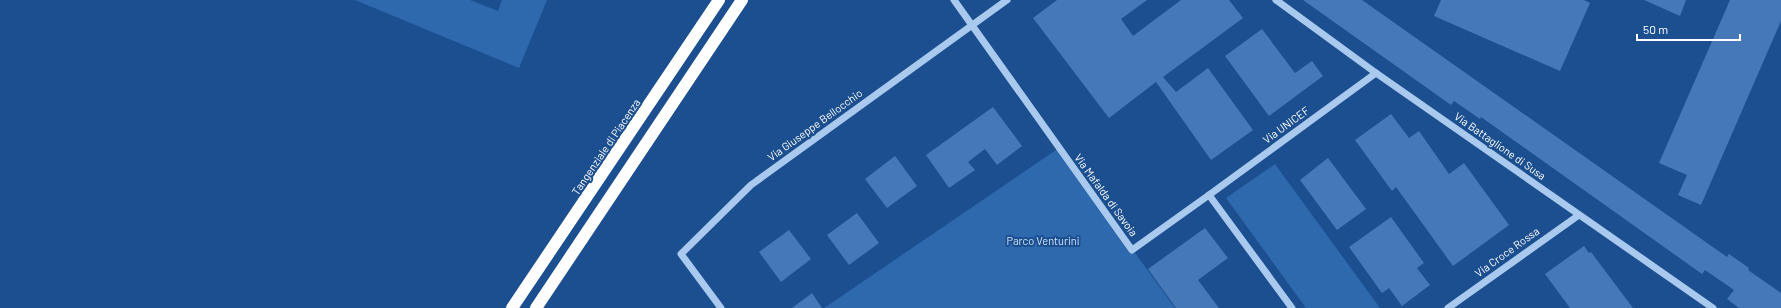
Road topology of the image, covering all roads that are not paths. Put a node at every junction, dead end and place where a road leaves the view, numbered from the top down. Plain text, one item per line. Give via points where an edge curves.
1 (719, 0) edge
2 (742, 0) edge
3 (954, 0) edge
4 (1007, 0) edge
5 (1276, 0) edge
6 (972, 25) junction
7 (1376, 73) junction
8 (1209, 195) junction
9 (1579, 214) junction
10 (512, 308) edge
11 (536, 308) edge
12 (721, 308) edge
13 (1292, 308) edge
14 (1448, 308) edge
15 (1713, 308) edge

1 - 10 highway, Tangenziale di Piacenza
2 - 11 highway
3 - 6 street, Via Mafalda di Savoia
4 - 6 street, Via Giuseppe Bellocchio
5 - 7 street, Via Battaglione di Susa
6 - 8 street, Via Mafalda di Savoia via 1132,250
6 - 12 street, Via Giuseppe Bellocchio via 751,185 681,254
7 - 8 street, Via UNICEF
7 - 9 street, Via Battaglione di Susa
8 - 13 street
9 - 14 street, Via Croce Rossa
9 - 15 street, Via Battaglione di Susa

